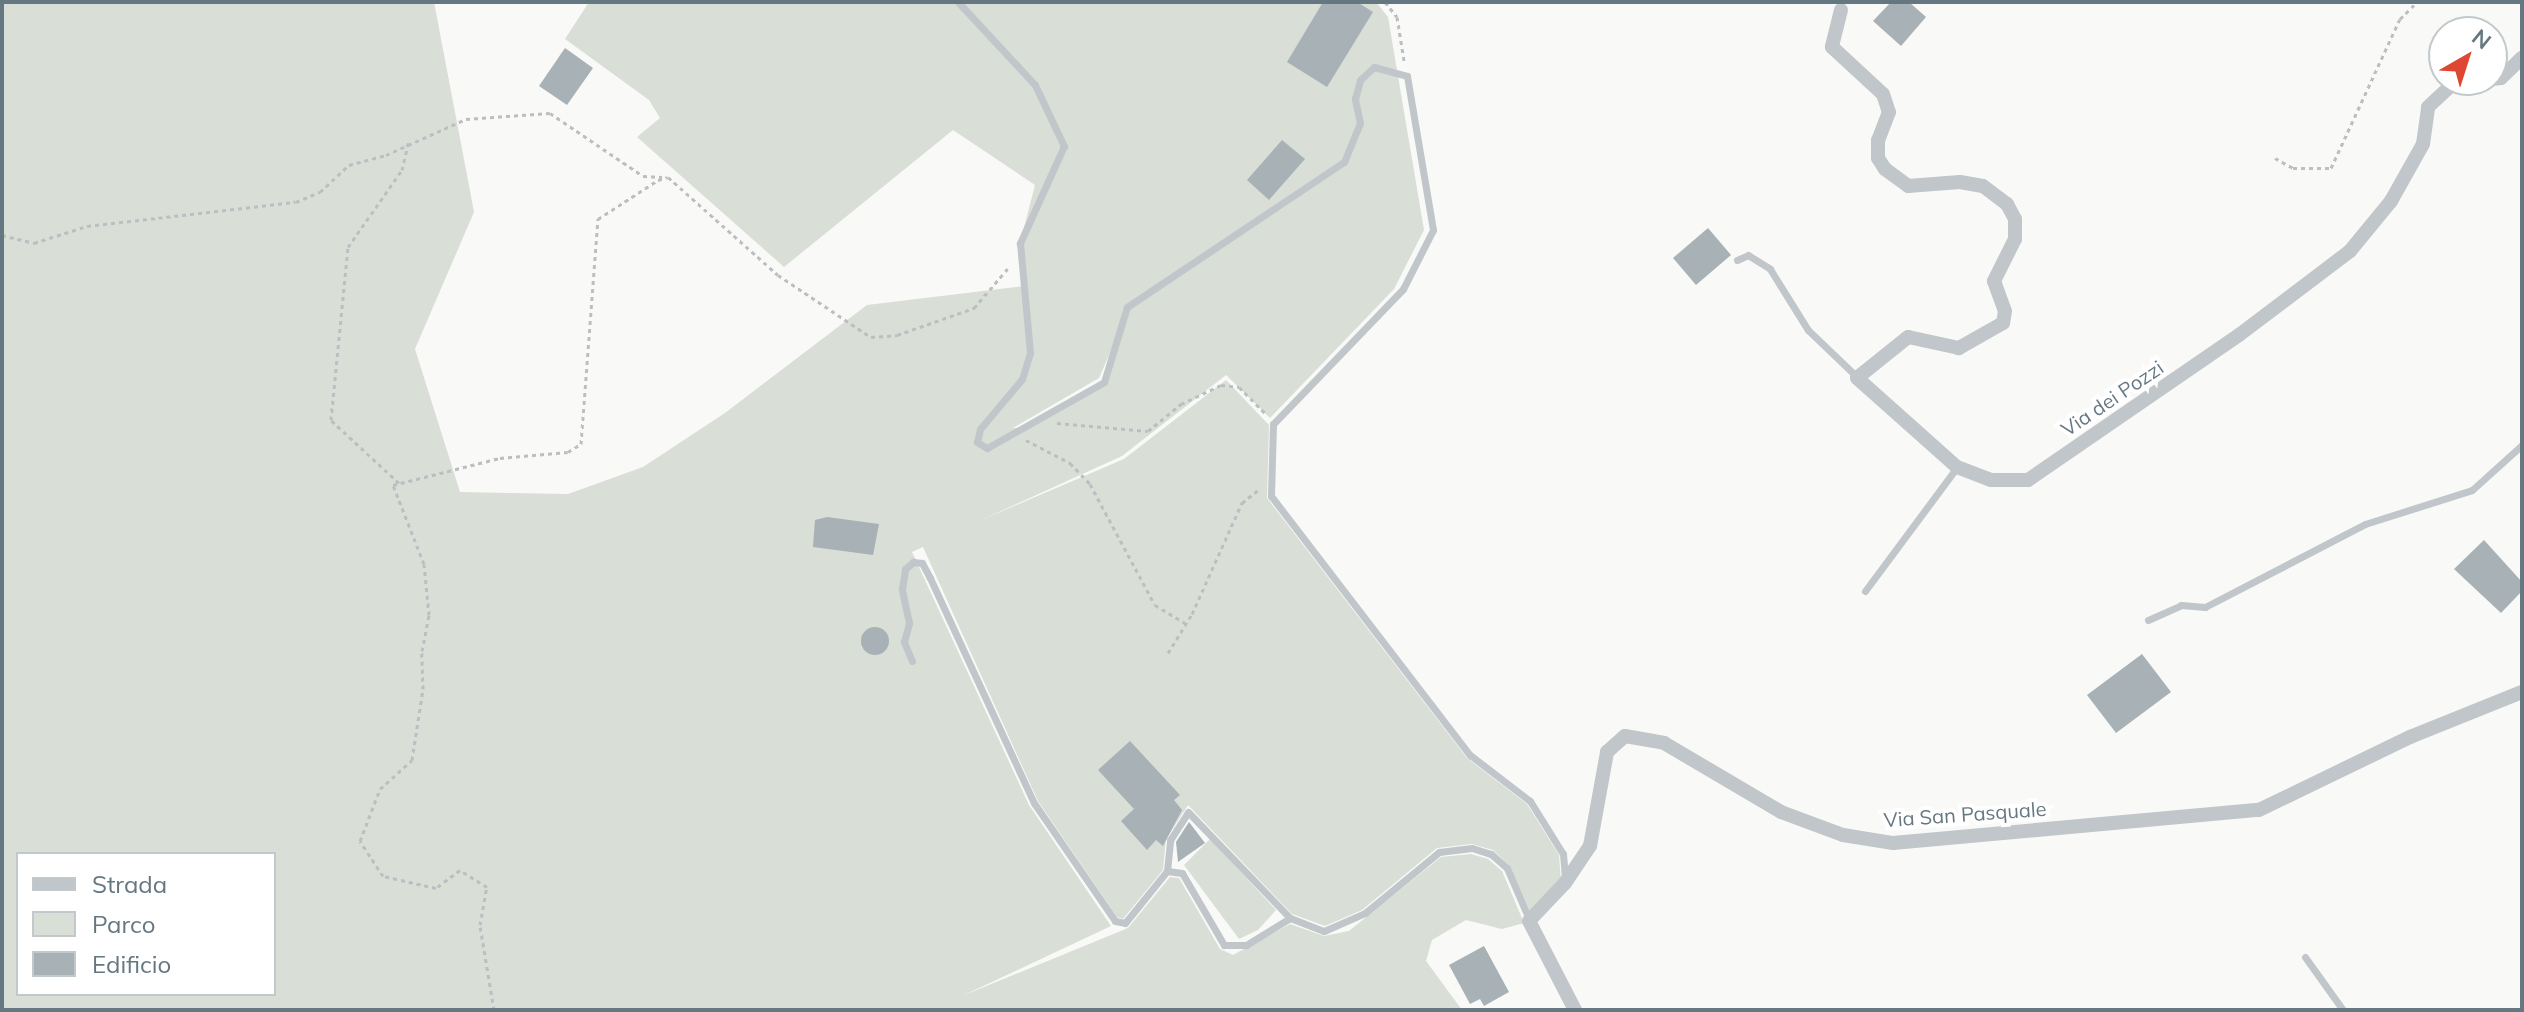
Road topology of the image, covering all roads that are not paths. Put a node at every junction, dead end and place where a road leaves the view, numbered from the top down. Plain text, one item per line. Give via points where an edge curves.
1 (958, 2) edge
2 (1839, 6) edge
3 (2440, 96) edge
4 (1737, 260) dead end
5 (1857, 378) junction
6 (2522, 445) edge
7 (1957, 467) junction
8 (1865, 591) dead end
9 (2148, 620) dead end
10 (912, 661) dead end
11 (2522, 692) edge
12 (1167, 871) junction
13 (1565, 883) junction
14 (1290, 918) junction
15 (1529, 921) junction
16 (2305, 957) dead end
17 (1575, 1010) edge
18 (2343, 1010) edge

1 - 13 lane via 1035,85 1064,146 1020,243 1030,353 1022,379 980,429 977,442 987,448 1104,382 1127,307 1344,162 1360,123 1355,99 1360,80 1374,67 1407,76 1433,230 1403,289 1273,424 1271,496 1470,755 1530,801 1544,819 1563,854
2 - 5 street via 1832,47 1883,94 1889,112 1878,140 1878,158 1885,169 1908,186 1983,186 2007,204 2015,219 2015,239 1994,281 2005,311 2003,323 1959,348 1908,337
3 - 7 street, Via dei Pozzi via 2428,107 2423,144 2391,201 2350,251 2239,335 2028,480 1991,480
4 - 5 lane, Via dei Pozzi via 1748,255 1770,269 1808,330
5 - 7 street, Via dei Pozzi
6 - 9 lane via 2472,490 2365,524 2205,607 2181,605
7 - 8 lane
10 - 12 lane via 904,642 909,623 902,589 905,569 913,562 922,563 930,578 1034,803 1115,921 1125,923
11 - 13 street, Via San Pasquale via 2410,737 2259,810 1893,843 1843,835 1781,812 1664,743 1625,736 1607,752 1590,846
12 - 14 lane via 1182,873 1224,945 1233,949
12 - 14 lane via 1170,840 1188,812
13 - 15 street, Via San Pasquale
14 - 15 lane via 1324,931 1347,925 1439,852 1472,848 1491,854 1507,868
15 - 17 street
16 - 18 lane

